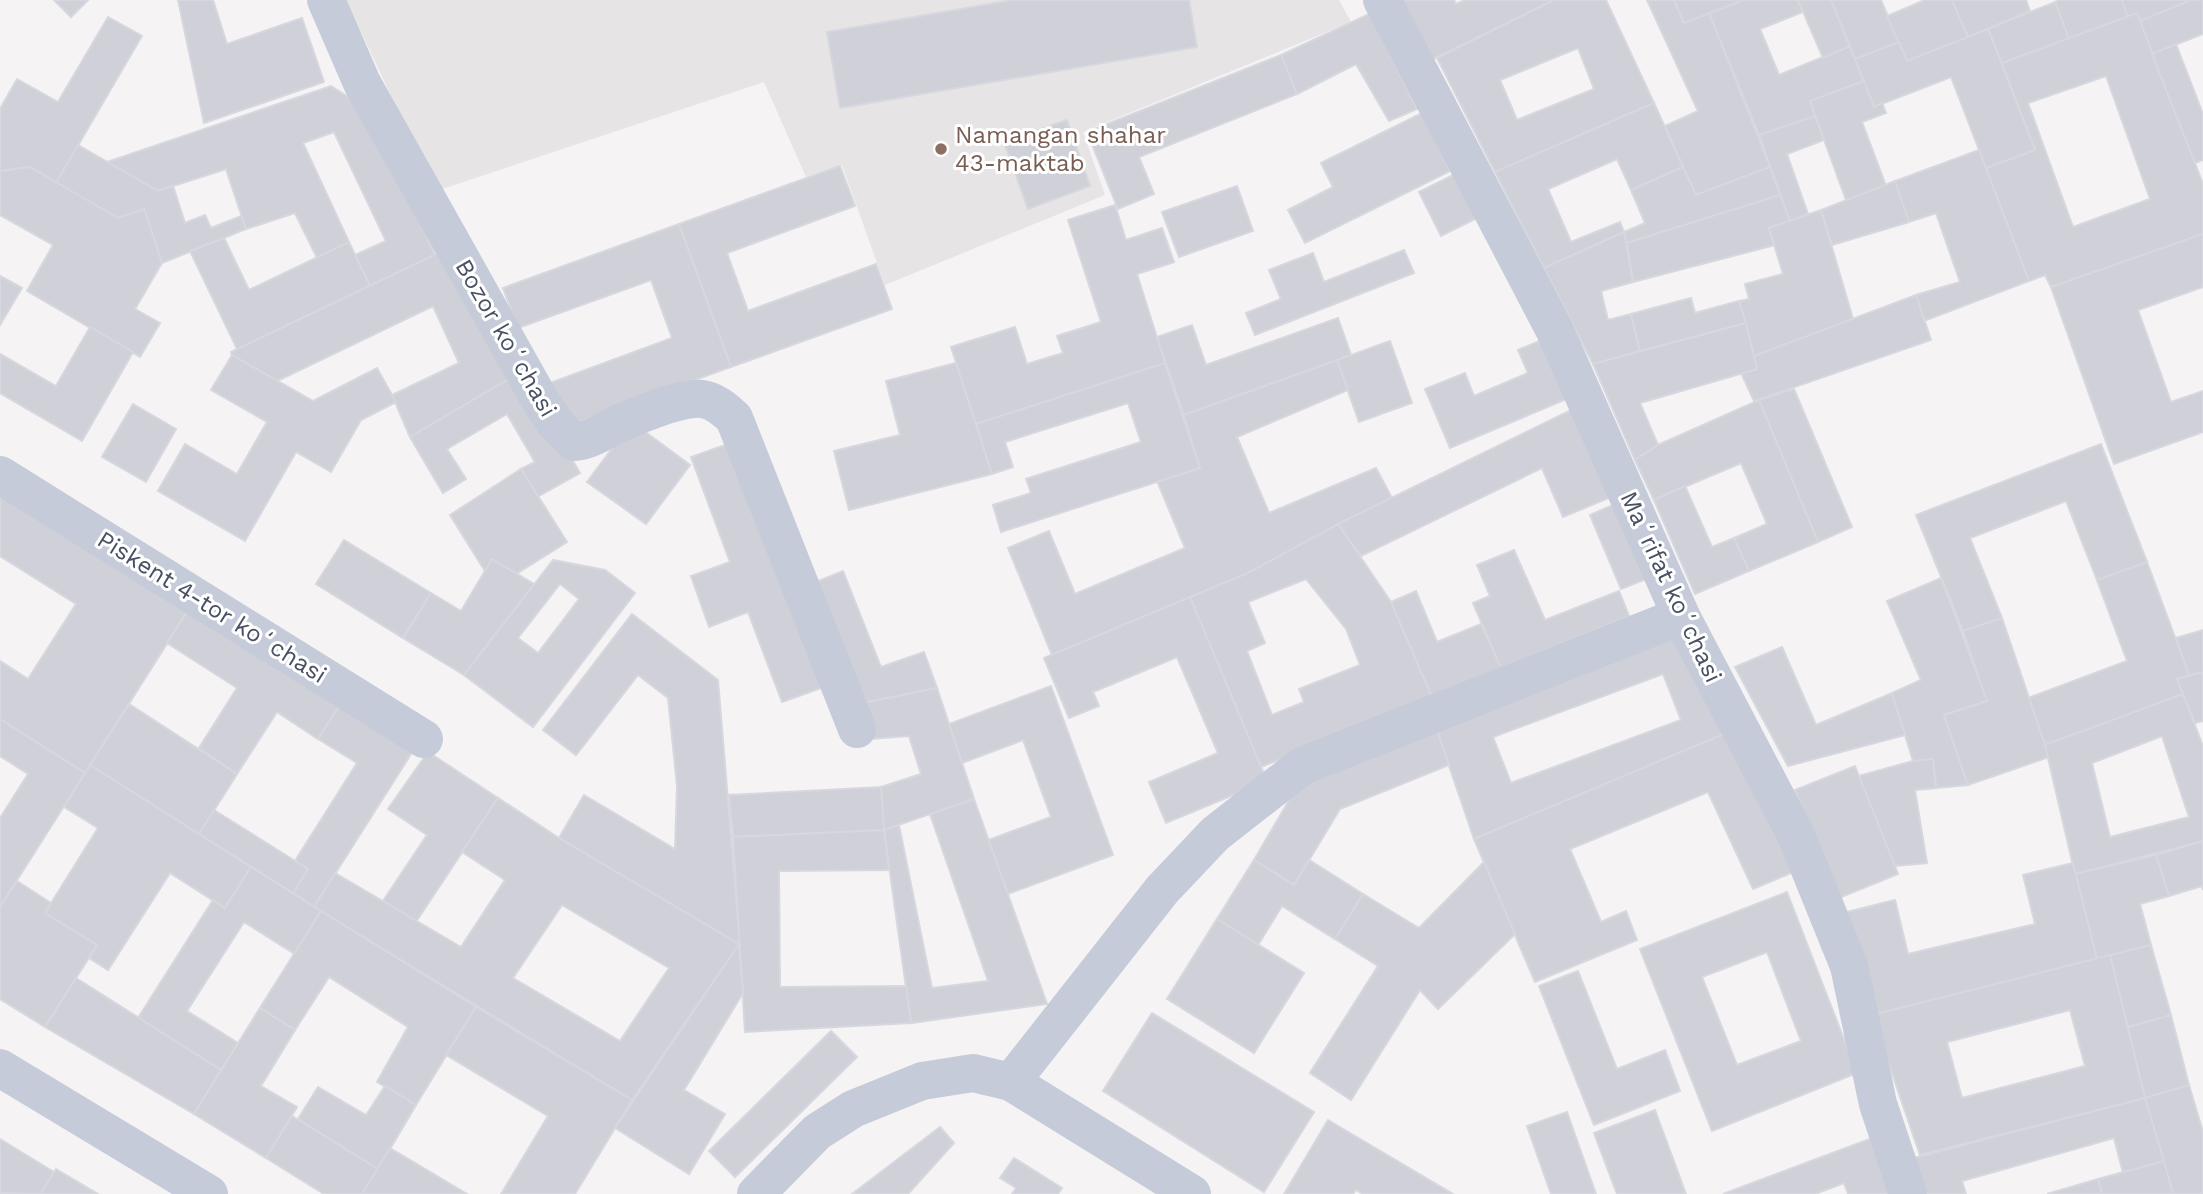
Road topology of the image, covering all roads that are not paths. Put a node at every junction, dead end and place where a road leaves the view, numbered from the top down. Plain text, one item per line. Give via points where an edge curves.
1 (326, 0) edge
2 (1382, 0) edge
3 (0, 475) edge
4 (1681, 615) junction
5 (857, 729) dead end
6 (425, 739) dead end
7 (0, 1068) edge
8 (1011, 1082) junction
9 (209, 1194) edge
10 (756, 1194) edge
11 (1192, 1194) edge
12 (1908, 1194) edge

1 - 5 street, Bozor koʻchasi via 362,83 541,402 566,437 583,442 632,417 698,399 722,406 734,418
2 - 4 street, Maʻrifat koʻchasi via 1555,331
3 - 6 street, Piskent 4-tor koʻchasi
4 - 8 street via 1302,766 1215,834 1162,890
4 - 12 street, Maʻrifat koʻchasi via 1796,835 1849,966 1878,1104
7 - 9 street
8 - 10 street via 973,1073 922,1081 853,1109 817,1132
8 - 11 street

